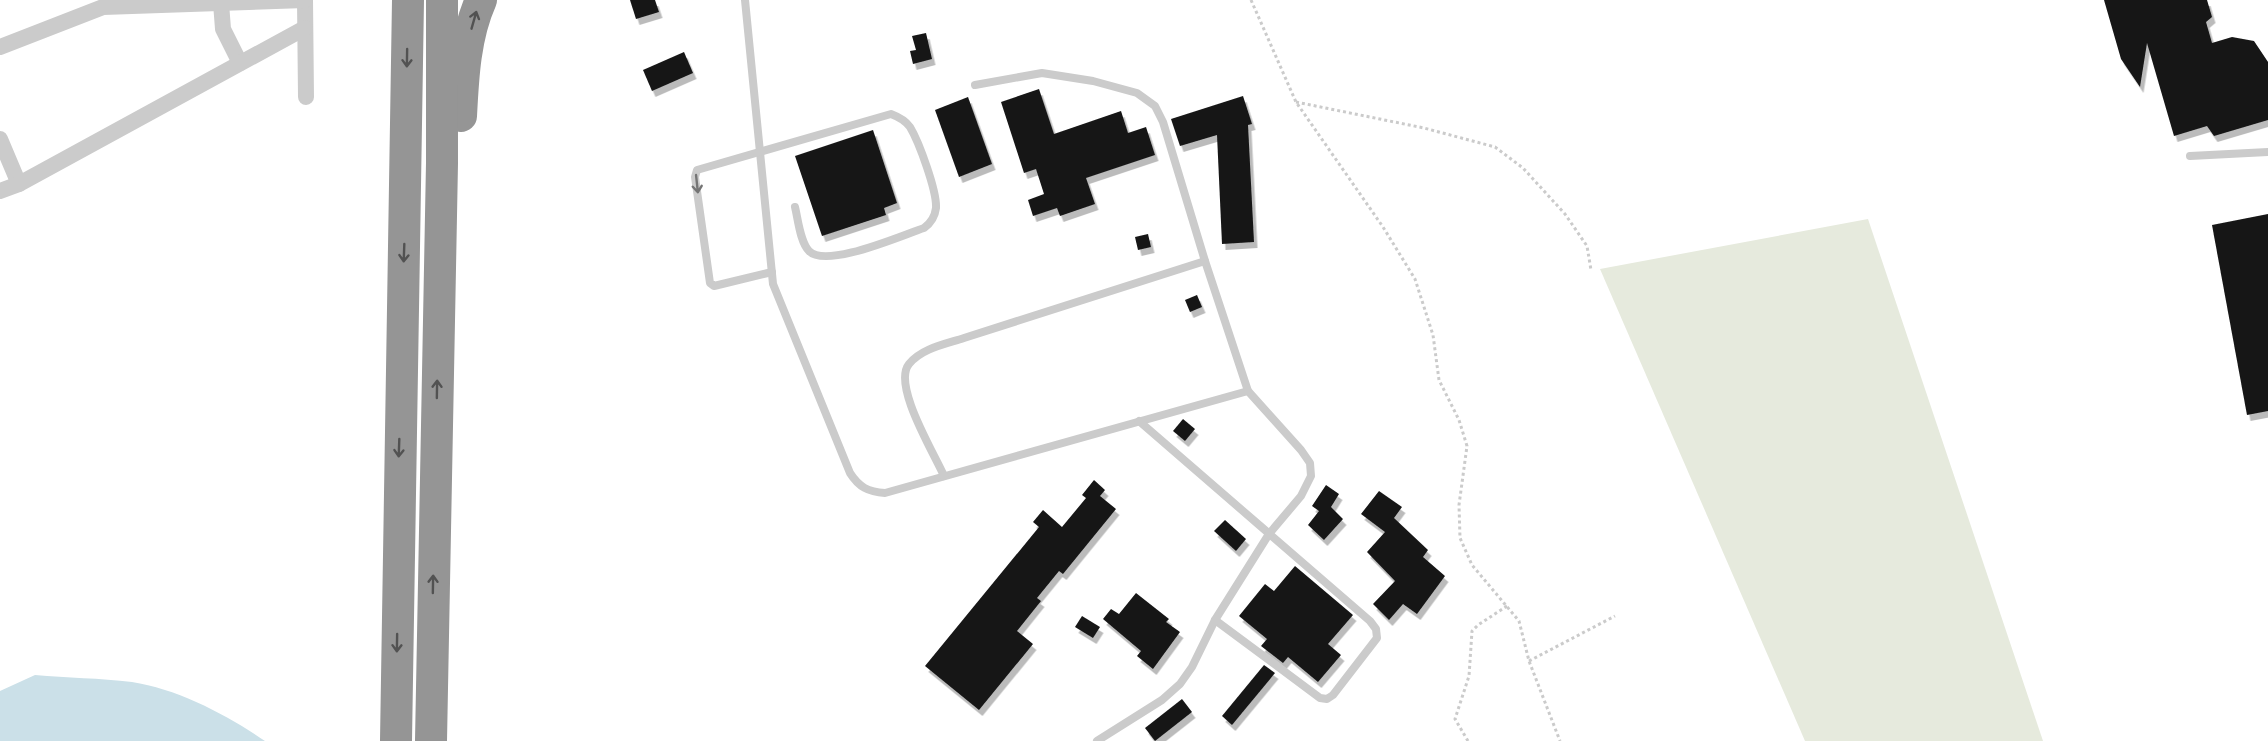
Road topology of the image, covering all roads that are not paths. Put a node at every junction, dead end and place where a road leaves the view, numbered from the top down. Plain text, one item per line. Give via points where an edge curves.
1 (305, 0) edge
2 (408, 0) edge
3 (442, 0) edge
4 (481, 0) edge
5 (745, 0) edge
6 (221, 3) junction
7 (305, 28) junction
8 (0, 47) edge
9 (240, 63) junction
10 (975, 85) dead end
11 (306, 97) dead end
12 (0, 139) edge
13 (2268, 152) edge
14 (760, 153) junction
15 (2190, 156) dead end
16 (19, 184) junction
17 (0, 191) edge
18 (795, 207) dead end
19 (1205, 261) junction
20 (772, 272) junction
21 (438, 316) junction
22 (1248, 391) junction
23 (1139, 421) junction
24 (944, 476) junction
25 (1269, 534) junction
26 (1215, 620) junction
27 (396, 726) edge
28 (431, 734) edge
29 (1097, 741) edge

1 - 6 street
1 - 7 street
2 -> 27 highway
3 - 21 highway
21 -> 4 highway via 463,75
5 - 14 lane
6 - 8 street via 103,7
6 - 9 street via 223,29
7 - 9 street
7 - 11 street
9 - 16 street
10 - 19 lane via 1053,73 1137,93 1146,99 1155,106 1163,122
12 - 16 street
13 - 15 lane
14 - 18 lane via 891,114 909,125 936,210 924,228 854,252 818,258 806,249
14 - 20 lane
14 -> 20 lane via 697,170 695,177 710,283 714,286
16 - 17 street
19 - 22 lane
19 - 24 lane via 964,338 924,352 909,363 905,391
20 - 24 lane via 780,304 858,485 871,492 885,493
28 -> 21 highway
22 - 23 lane
22 - 25 lane via 1310,463 1311,476 1301,496
23 - 24 lane
23 - 25 lane
25 - 26 lane
25 - 26 lane via 1370,621 1377,638 1326,699
26 - 29 lane via 1180,684

